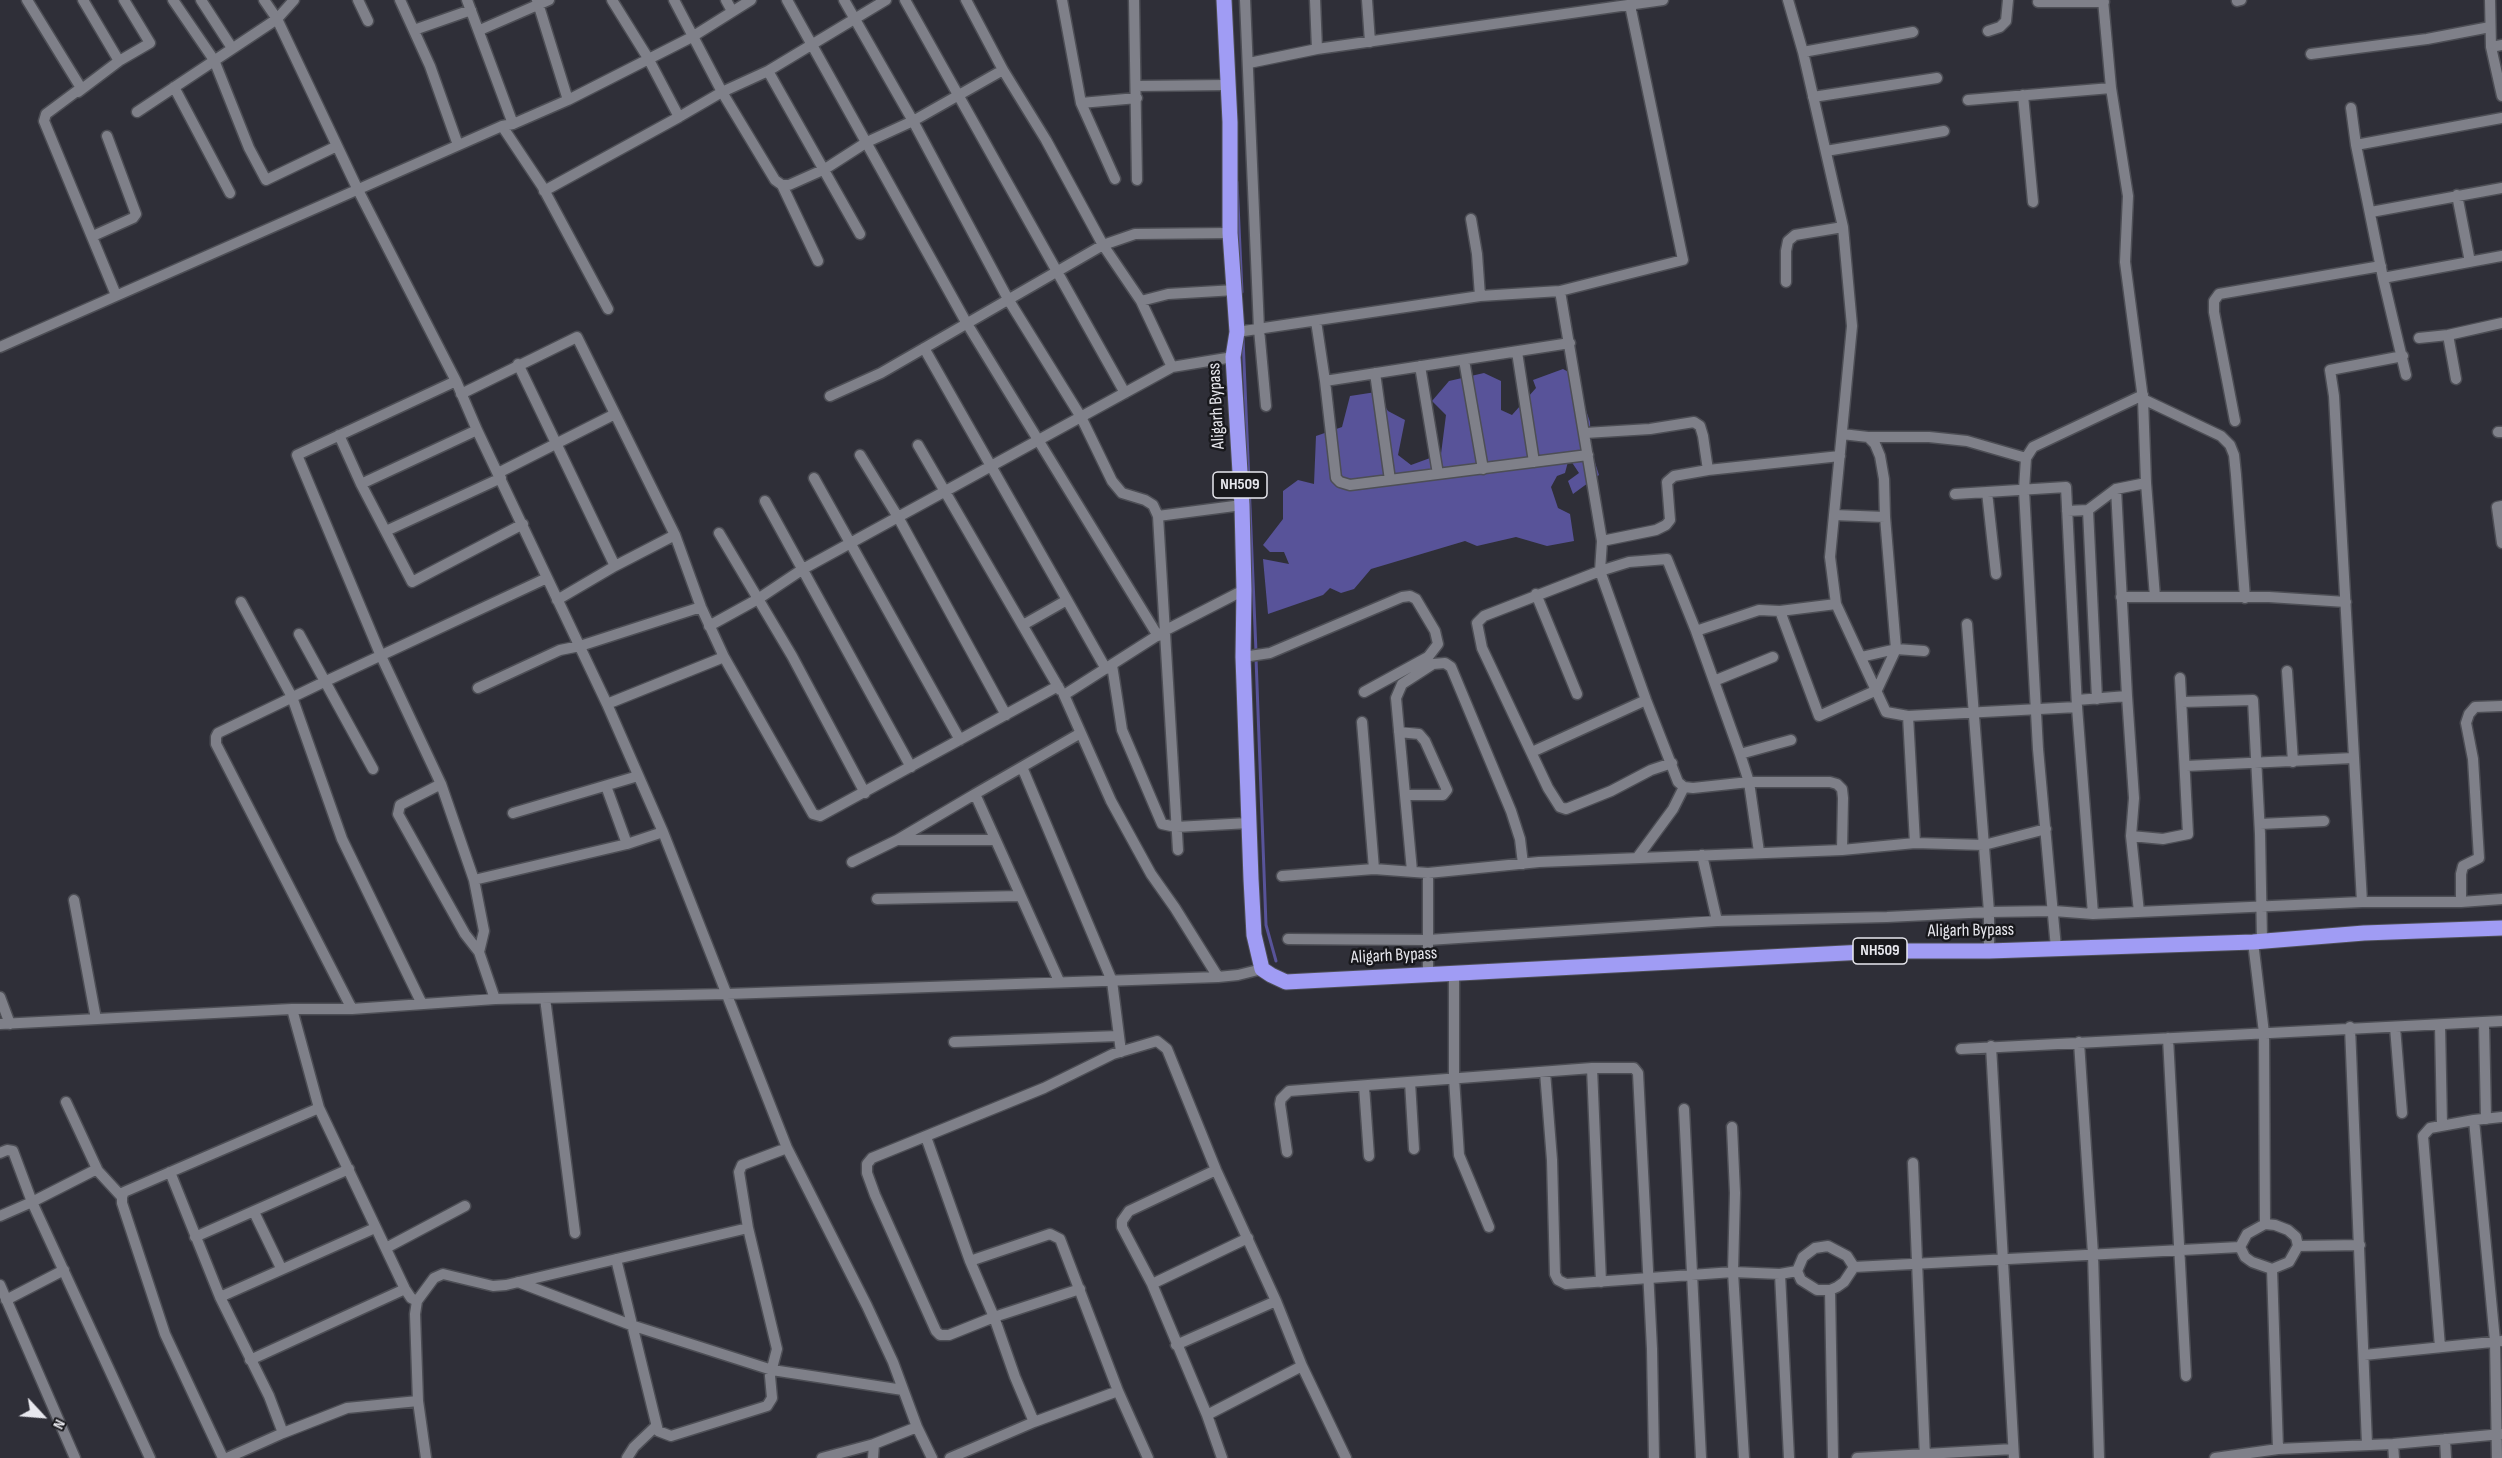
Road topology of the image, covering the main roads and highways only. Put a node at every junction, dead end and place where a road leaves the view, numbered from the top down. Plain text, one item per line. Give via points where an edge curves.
1 (1224, 0) edge
2 (2502, 928) edge

1 - 2 highway, Aligarh Bypass / NH509 via 1230,233 1235,290 1247,331 1233,357 1242,505 1254,935 1263,969 1286,982 1428,968 1454,972 2055,942

